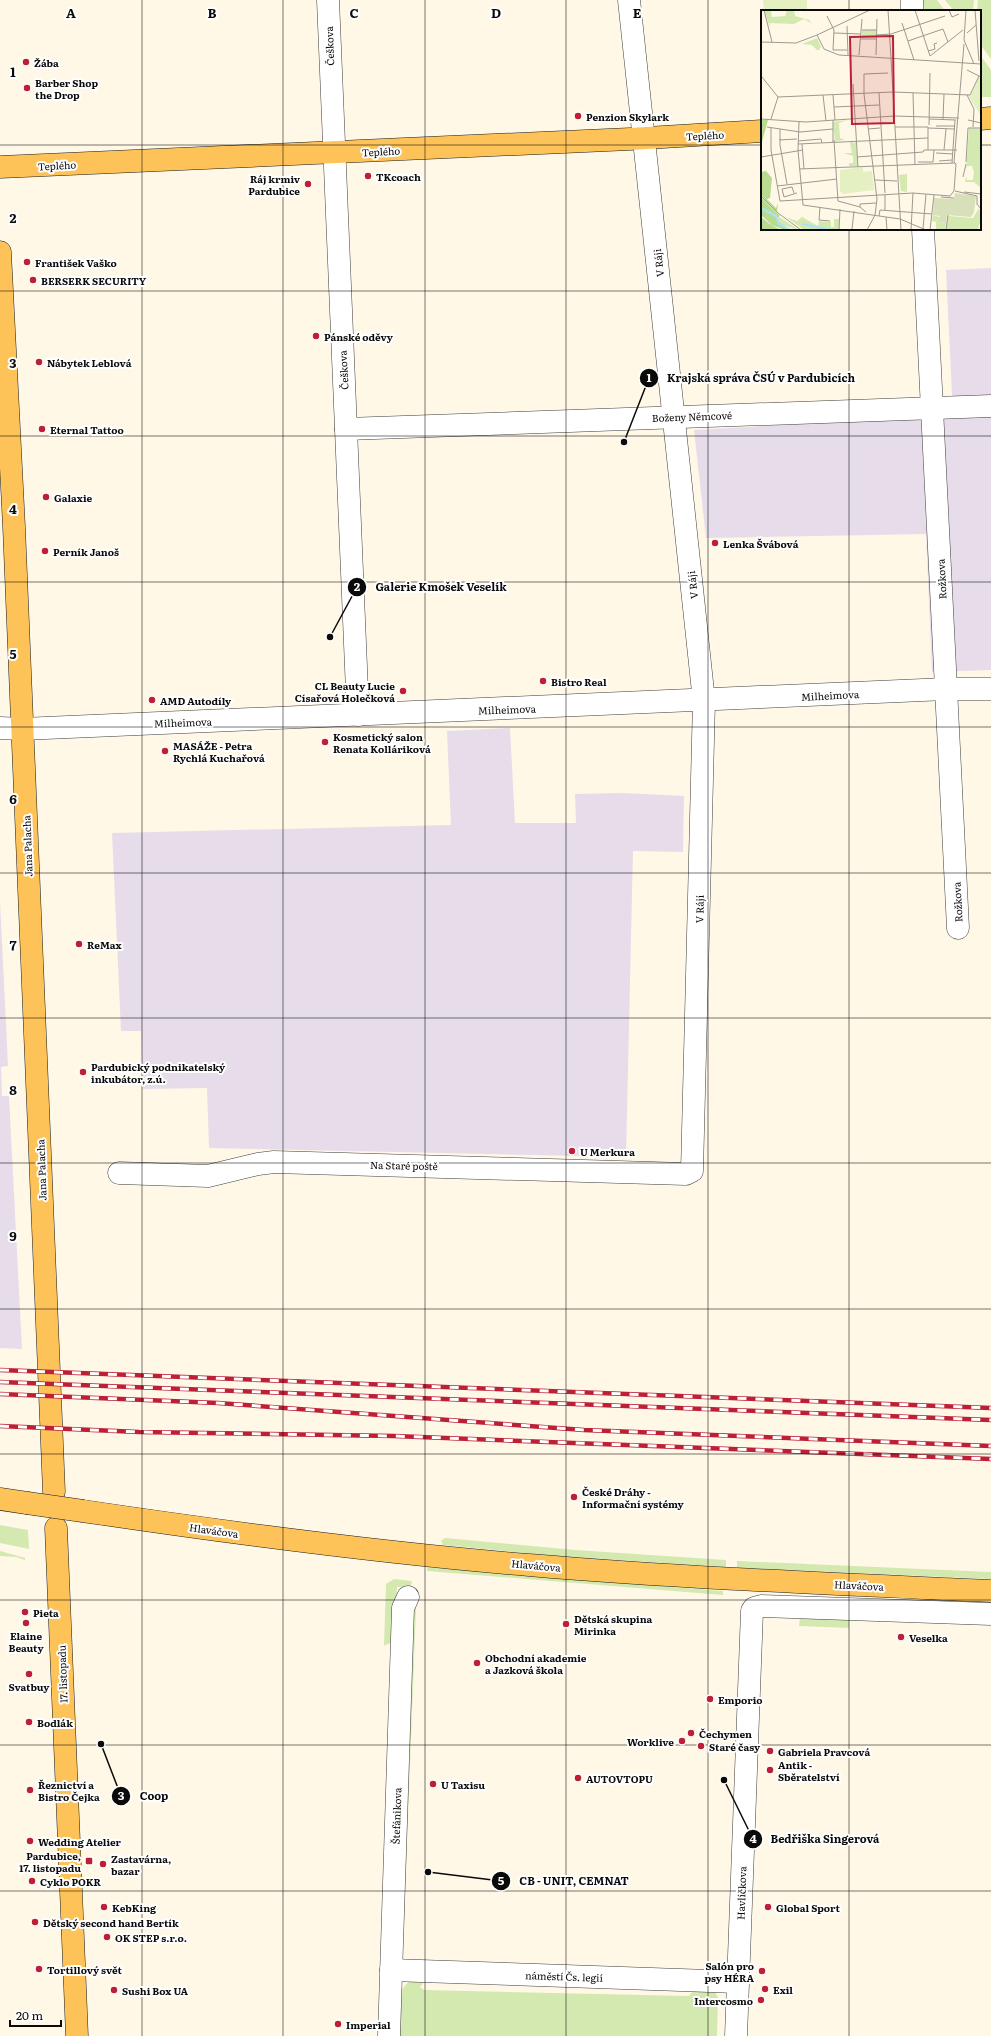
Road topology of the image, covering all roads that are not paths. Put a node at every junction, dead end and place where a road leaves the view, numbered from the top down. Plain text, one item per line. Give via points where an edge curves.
1 (328, 0) edge
2 (629, 0) edge
3 (991, 118) edge
4 (981, 119) edge
5 (761, 131) edge
6 (644, 138) junction
7 (333, 153) junction
8 (0, 167) edge
9 (923, 230) edge
10 (0, 252) edge
11 (991, 406) edge
12 (932, 407) junction
13 (674, 416) junction
14 (346, 429) junction
15 (946, 689) junction
16 (991, 689) edge
17 (704, 701) junction
18 (358, 715) junction
19 (0, 728) edge
20 (22, 729) junction
21 (958, 928) dead end
22 (119, 1172) dead end
23 (690, 1173) joint
24 (54, 1492) dead end
25 (0, 1499) edge
26 (56, 1528) dead end
27 (991, 1591) edge
28 (408, 1597) dead end
29 (991, 1614) edge
30 (390, 1970) junction
31 (738, 1982) junction
32 (77, 2036) edge
33 (389, 2036) edge
34 (736, 2036) edge

1 - 7 street, Češkova
2 - 6 street, V Ráji
3 - 4 main road
5 - 6 main road, Teplého
6 - 7 main road, Teplého
6 - 13 street, V Ráji
7 - 8 main road, Teplého
7 - 14 street, Češkova
9 - 12 street, Rožkova
10 - 20 main road, Jana Palacha
11 - 12 street, Boženy Němcové
12 - 13 street, Boženy Němcové
12 - 15 street, Rožkova
13 - 14 street, Boženy Němcové
13 - 17 street, V Ráji
14 - 18 street, Češkova
15 - 16 street, Milheimova
15 - 17 street, Milheimova
15 - 21 street, Rožkova
17 - 18 street, Milheimova
17 - 23 street, V Ráji
18 - 20 street, Milheimova
19 - 20 street, Milheimova
20 - 24 main road, Jana Palacha
22 - 23 street, Na Staré poště via 208,1176 274,1162
25 - 27 main road, Hlaváčova, bridge via 296,1541 528,1565 730,1579
26 - 32 main road, 17. listopadu
28 - 30 street, Štefánikova via 403,1608
29 - 31 street, Havlíčkova via 769,1606 754,1608 751,1615
30 - 31 street, náměstí Čs. legií
30 - 33 street, Štefánikova
31 - 34 street, Havlíčkova

